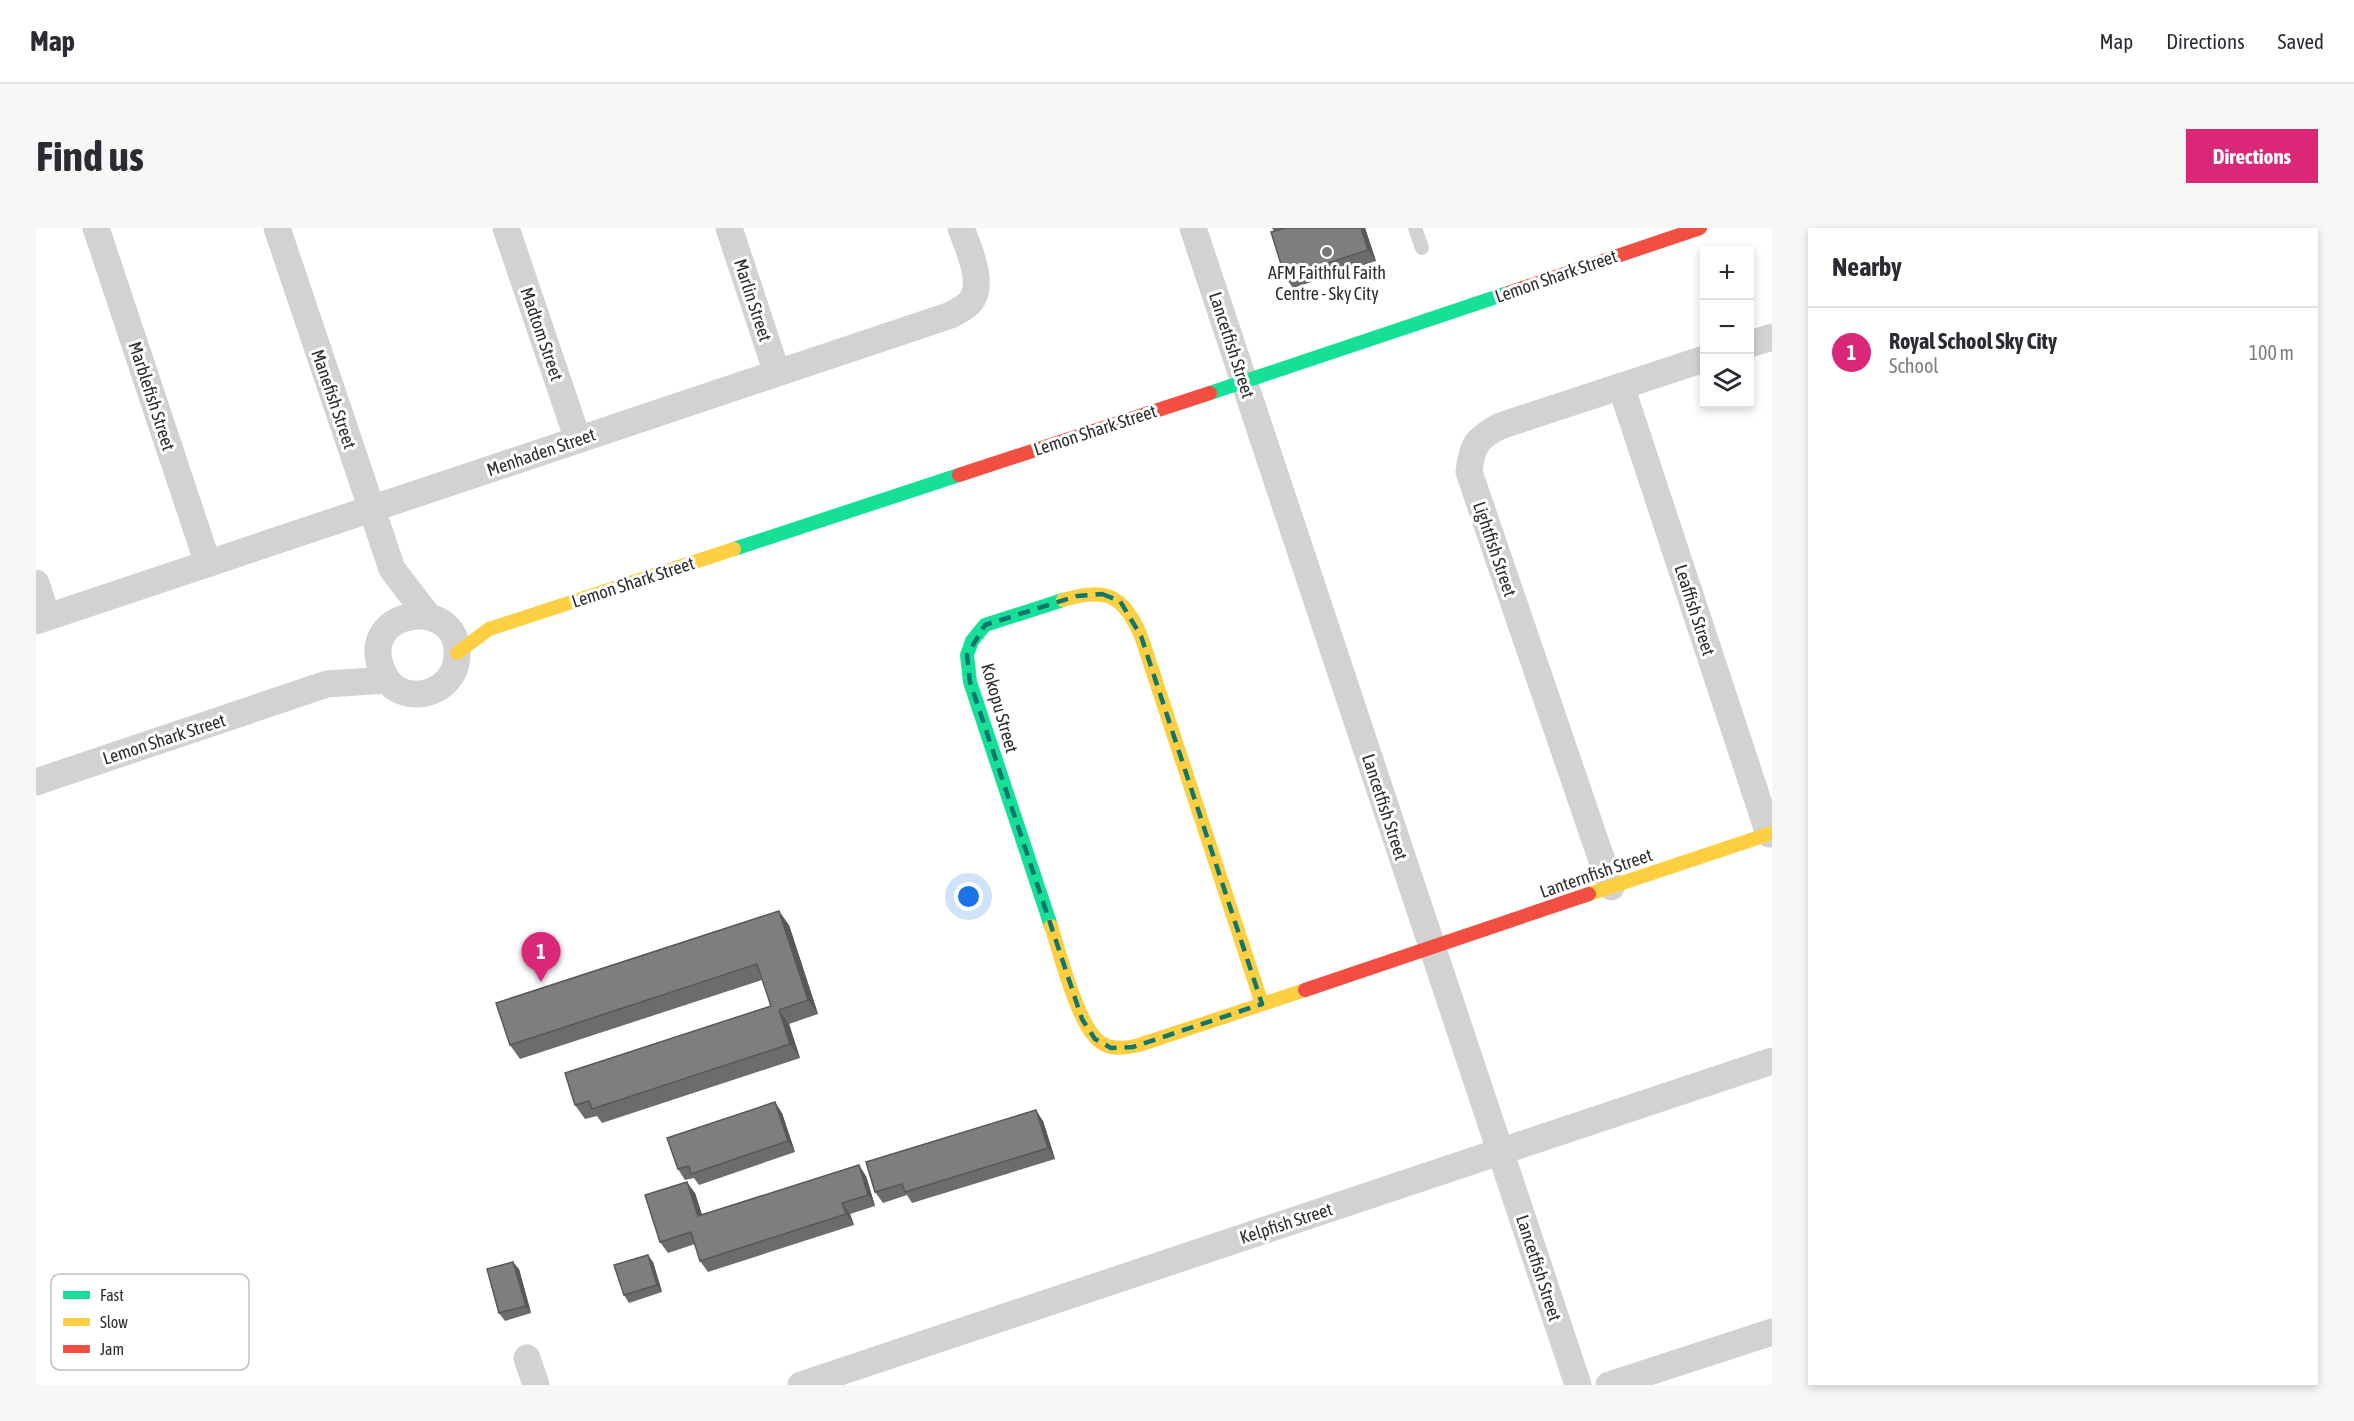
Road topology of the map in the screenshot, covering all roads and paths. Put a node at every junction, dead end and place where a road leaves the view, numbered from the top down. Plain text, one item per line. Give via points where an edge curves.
1 (96, 228) edge
2 (277, 228) edge
3 (506, 228) edge
4 (729, 228) edge
5 (961, 228) edge
6 (1193, 228) edge
7 (1415, 228) edge
8 (1700, 228) edge
9 (1422, 248) dead end
10 (1772, 337) edge
11 (1754, 342) edge
12 (1700, 360) edge
13 (777, 373) junction
14 (1244, 382) junction
15 (1621, 386) junction
16 (578, 440) junction
17 (371, 509) junction
18 (208, 564) junction
19 (392, 569) junction
20 (36, 583) edge
21 (42, 619) edge
22 (436, 620) junction
23 (393, 622) junction
24 (489, 629) junction
25 (377, 651) junction
26 (457, 653) junction
27 (387, 680) junction
28 (327, 684) junction
29 (36, 782) edge
30 (1771, 833) edge
31 (1611, 887) junction
32 (1432, 947) junction
33 (1262, 1004) junction
34 (1772, 1061) edge
35 (1500, 1151) junction
36 (1772, 1332) edge
37 (527, 1358) dead end
38 (536, 1385) edge
39 (801, 1385) edge
40 (1578, 1385) edge
41 (1610, 1385) edge

1 - 18 street, Marblefish Street
2 - 17 street, Manefish Street
3 - 16 street, Madtom Street
4 - 13 street, Marlin Street
5 - 13 street, Menhaden Street via 976,277 976,289 969,304 951,315
6 - 14 street, Lancetfish Street
7 - 9 lane
8 - 14 street, Lemon Shark Street
10 - 11 street
12 - 15 street, Lightfish Street
13 - 16 street, Menhaden Street
14 - 24 street, Lemon Shark Street
14 - 32 street, Lancetfish Street
15 - 30 street, Leaffish Street
15 - 31 street, Lightfish Street via 1500,426 1481,436 1471,452 1469,472
16 - 17 street, Menhaden Street
17 - 18 street, Menhaden Street
17 - 19 street, Manefish Street
18 - 21 street, Menhaden Street
19 - 22 street, Manefish Street
19 - 23 street, Manefish Street
20 - 21 street
22 - 23 street, Lemon Shark Street via 409,615
22 - 24 street, Lemon Shark Street
22 - 26 street via 455,640
23 - 25 street, Lemon Shark Street via 382,635
24 - 26 street, Lemon Shark Street
25 - 27 street
25 - 28 street, Lemon Shark Street
26 - 27 street via 448,680 437,689 410,693
27 - 28 street, Lemon Shark Street
28 - 29 street, Lemon Shark Street
30 - 31 street, Lanternfish Street
31 - 32 street, Lanternfish Street
32 - 33 street, Kokopu Street
32 - 35 street, Lancetfish Street
33 - 33 street, Kokopu Street via 1133,618 1120,601 1102,594 1077,596 985,625 972,640 967,656 970,682 1082,1018 1095,1039 1111,1048 1132,1047
34 - 35 street, Kelpfish Street
35 - 39 street, Kelpfish Street
35 - 40 street, Lancetfish Street
36 - 41 street
37 - 38 street

